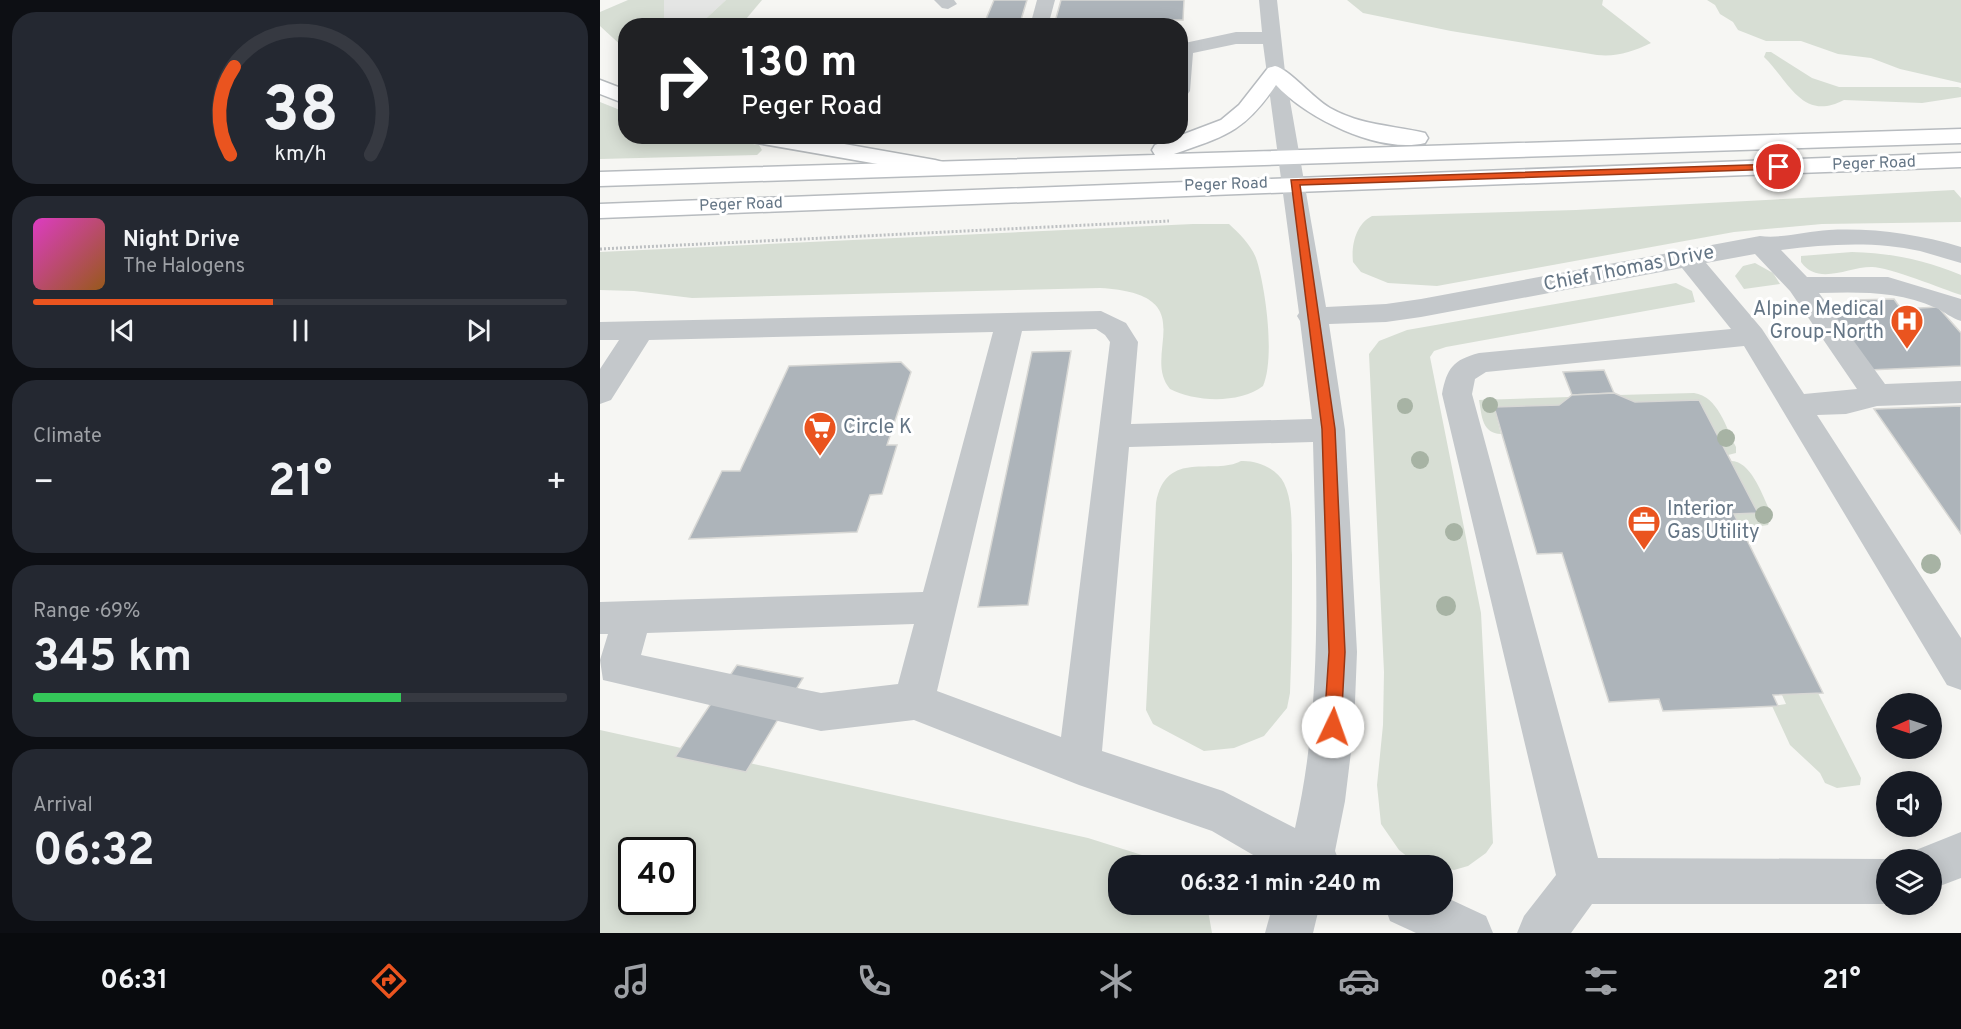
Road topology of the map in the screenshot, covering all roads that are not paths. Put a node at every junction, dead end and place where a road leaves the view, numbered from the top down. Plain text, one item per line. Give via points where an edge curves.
1 (1046, 0) edge
2 (1268, 0) edge
3 (1041, 18) edge
4 (1271, 38) junction
5 (1188, 48) edge
6 (1275, 72) junction
7 (600, 86) edge
8 (618, 94) edge
9 (1961, 136) edge
10 (1188, 142) edge
11 (803, 144) edge
12 (1182, 144) edge
13 (1467, 152) junction
14 (1135, 160) junction
15 (1961, 160) edge
16 (935, 167) junction
17 (1292, 170) junction
18 (600, 179) edge
19 (600, 211) edge
20 (1760, 244) junction
21 (1953, 253) edge
22 (1689, 259) junction
23 (1800, 285) junction
24 (1961, 312) edge
25 (1311, 316) junction
26 (1010, 321) junction
27 (600, 331) edge
28 (640, 331) junction
29 (1752, 336) junction
30 (602, 388) edge
31 (1961, 392) edge
32 (1877, 395) junction
33 (1797, 405) junction
34 (1329, 429) junction
35 (1114, 436) junction
36 (938, 607) junction
37 (616, 618) edge
38 (1961, 672) edge
39 (914, 701) junction
40 (1079, 764) junction
41 (1282, 855) edge
42 (1312, 855) edge
43 (1961, 855) edge
44 (1942, 862) edge
45 (1581, 881) junction
46 (1876, 882) edge
47 (1295, 915) edge
48 (1431, 915) edge
49 (1289, 933) edge
50 (1469, 933) edge
51 (1541, 933) edge

1 - 3 street
2 - 4 street
4 - 5 street via 1236,38
4 - 6 street
6 - 10 main road via 1234,121
6 - 13 main road via 1294,95 1342,122 1389,135 1425,138
6 - 17 street
7 - 8 main road
9 - 13 main road, Peger Road
11 - 16 main road
12 - 14 main road
13 - 17 main road, Peger Road
14 - 16 main road, Peger Road
14 - 17 main road, Peger Road
15 - 17 main road, Peger Road
16 - 18 main road, Peger Road
17 - 19 main road, Peger Road
17 - 25 street
20 - 21 street, Chief Thomas Drive via 1891,237
20 - 22 street, Chief Thomas Drive
20 - 23 street
22 - 25 street, Chief Thomas Drive via 1421,308
22 - 29 street
23 - 24 street via 1888,285 1947,302
23 - 32 street
25 - 34 street
26 - 28 street
26 - 35 street via 1101,320 1116,329 1124,342
26 - 36 street
27 - 28 street
28 - 30 street
29 - 33 street
29 - 45 street via 1479,363 1461,374 1456,394
31 - 32 street
32 - 33 street via 1846,403
33 - 38 street
34 - 35 street
34 - 42 street via 1337,652 1333,727
35 - 40 street
36 - 37 street
36 - 39 street
37 - 39 street via 617,668 821,712
39 - 40 street
40 - 41 street via 1223,813
43 - 44 street
45 - 46 street
45 - 51 street
47 - 49 street
48 - 50 street

